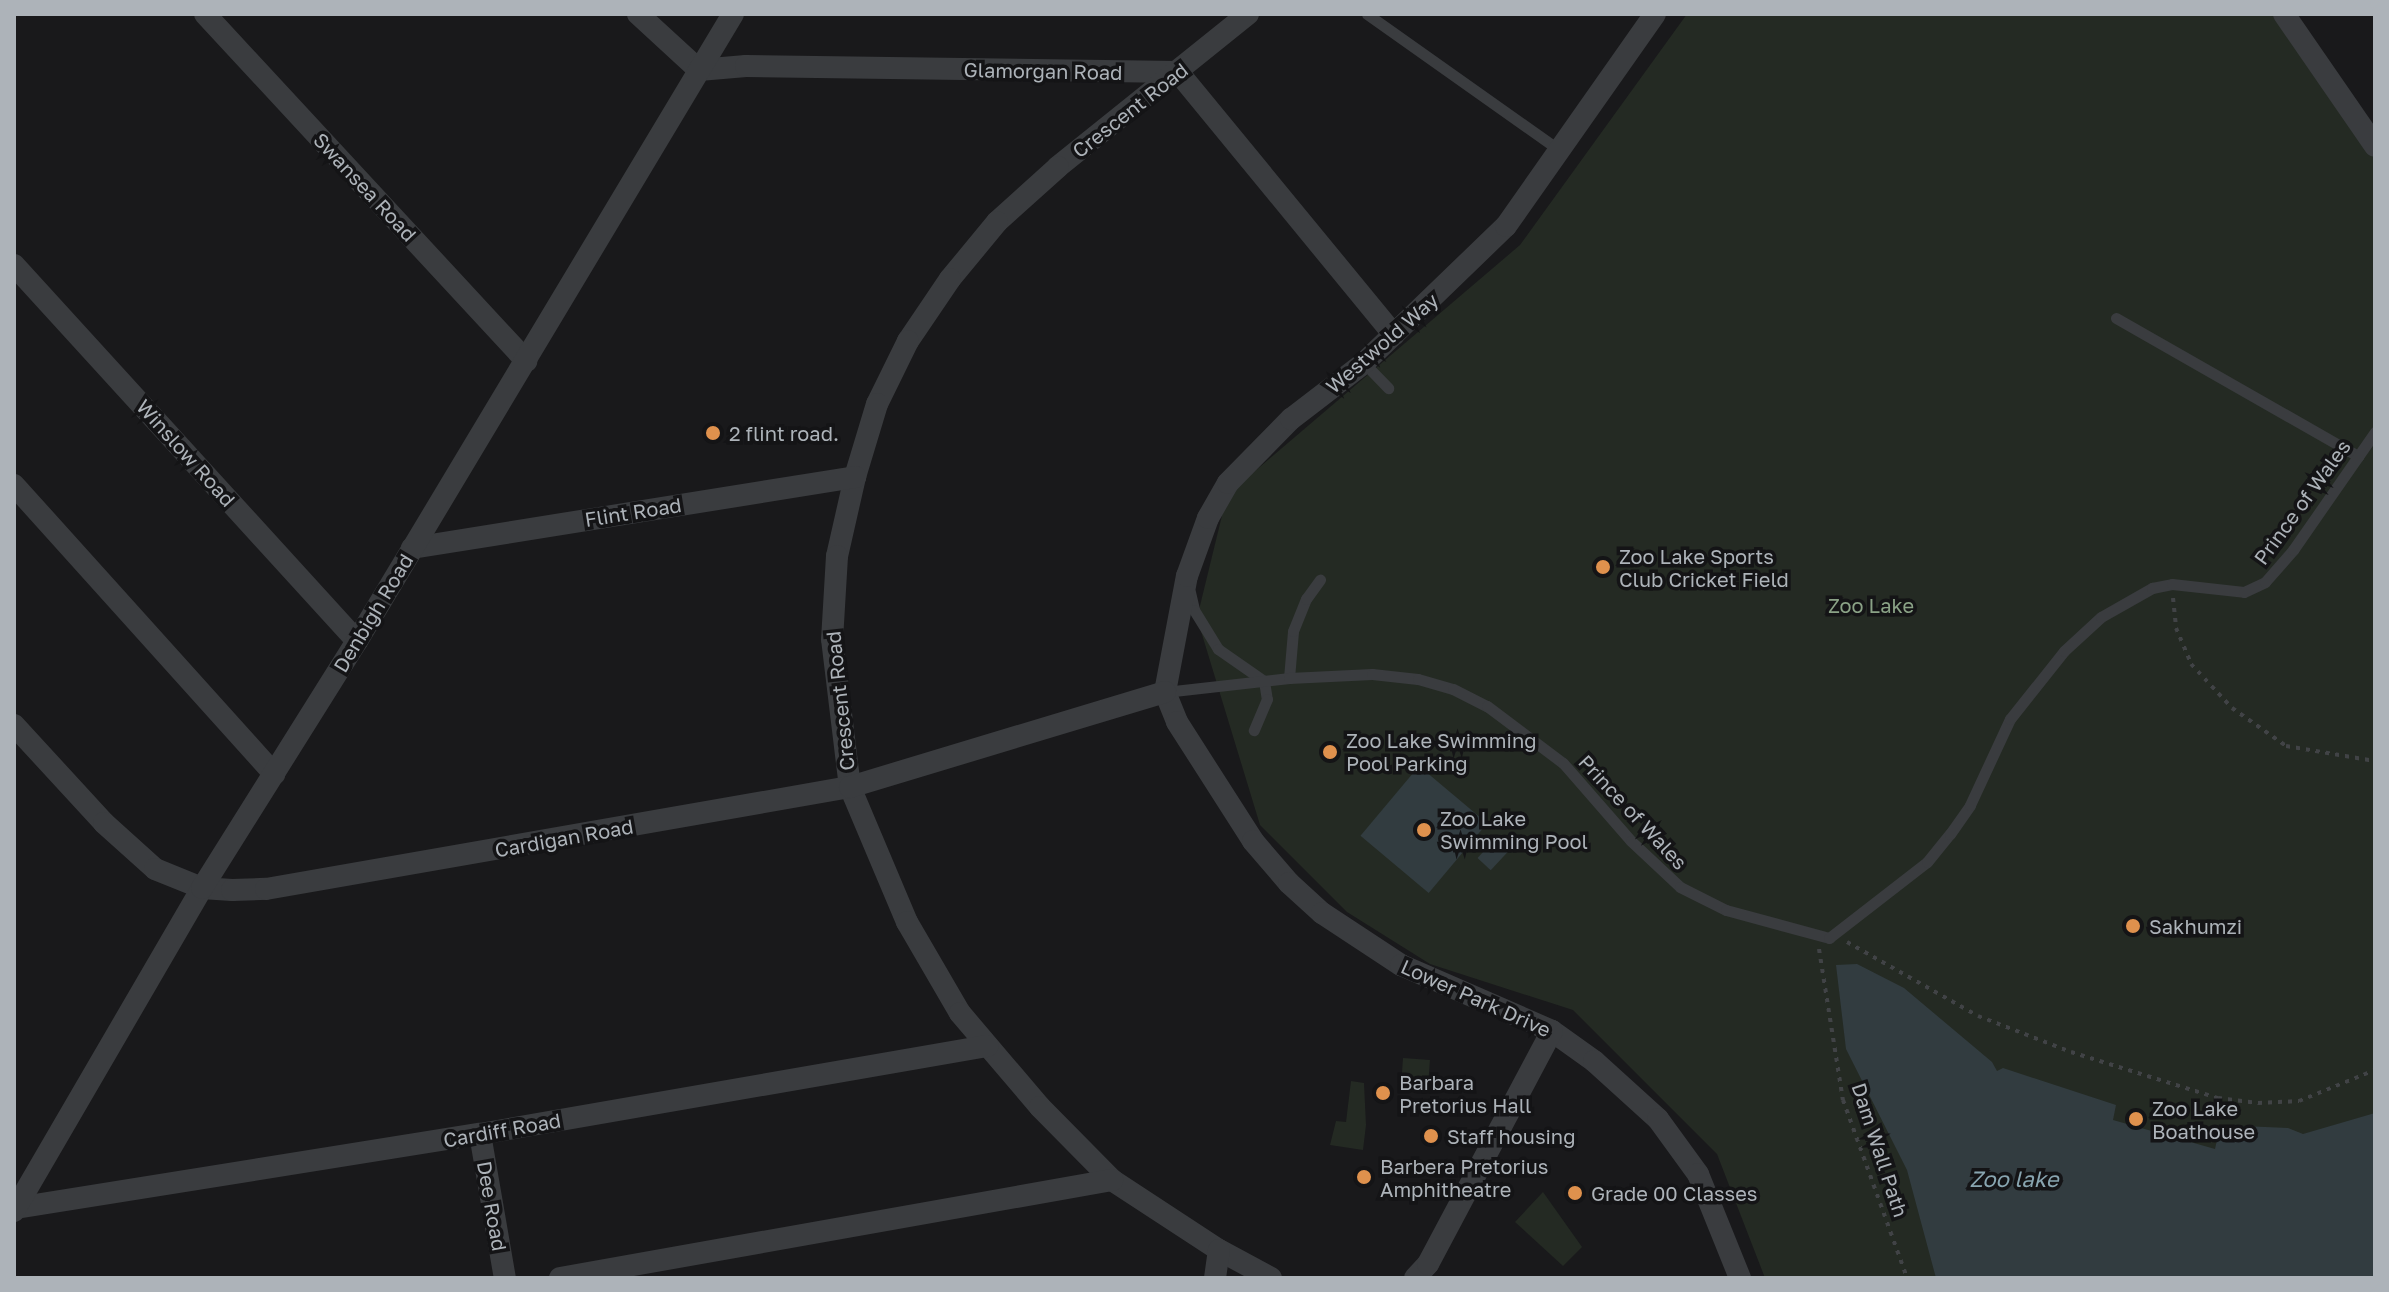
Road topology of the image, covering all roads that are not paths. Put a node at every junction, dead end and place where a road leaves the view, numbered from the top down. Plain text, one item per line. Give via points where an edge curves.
1 (205, 14) edge
2 (638, 14) edge
3 (733, 14) edge
4 (1248, 14) edge
5 (1367, 14) edge
6 (1655, 14) edge
7 (2284, 14) edge
8 (699, 70) junction
9 (1178, 72) junction
10 (2375, 146) edge
11 (1559, 150) junction
12 (14, 265) edge
13 (2116, 318) dead end
14 (1394, 335) junction
15 (526, 361) junction
16 (1364, 363) junction
17 (1388, 388) dead end
18 (2375, 432) edge
19 (2358, 456) junction
20 (855, 477) junction
21 (14, 485) edge
22 (412, 548) junction
23 (1187, 576) junction
24 (1320, 580) dead end
25 (357, 641) junction
26 (1289, 678) junction
27 (1264, 681) junction
28 (1165, 692) junction
29 (14, 725) edge
30 (1254, 730) dead end
31 (274, 774) junction
32 (850, 787) junction
33 (202, 888) junction
34 (1552, 1031) junction
35 (987, 1046) junction
36 (480, 1134) junction
37 (1112, 1180) junction
38 (16, 1202) edge
39 (1219, 1250) junction
40 (505, 1278) edge
41 (560, 1278) edge
42 (1215, 1278) edge
43 (1271, 1278) edge
44 (1415, 1278) edge
45 (1740, 1278) edge

1 - 15 street, Swansea Road
2 - 8 street
3 - 8 street, Denbigh Road
4 - 9 street, Crescent Road
5 - 11 lane
6 - 11 street, Westwold Way
7 - 10 street
8 - 9 street, Glamorgan Road via 746,66
8 - 15 street, Denbigh Road
9 - 14 street
9 - 20 street, Crescent Road via 997,222 950,279 908,341 877,404
11 - 14 street, Westwold Way via 1506,226
12 - 25 street, Winslow Road
13 - 19 lane
14 - 16 street, Westwold Way
15 - 22 street, Denbigh Road
16 - 17 lane
16 - 23 street, Westwold Way via 1291,419 1240,469 1208,518
18 - 19 lane, Prince of Wales
19 - 26 lane, Prince of Wales via 2265,582 2244,592 2172,584 2139,592 2064,651 2023,699 1970,805 1927,862 1829,938 1726,910 1680,887 1631,841 1563,763 1465,694 1386,675
20 - 22 street, Flint Road
20 - 32 street, Crescent Road via 837,556 832,625
21 - 31 street
22 - 25 street, Denbigh Road
23 - 27 lane via 1194,610 1218,649
23 - 28 street, Westwold Way
24 - 26 lane via 1293,631
25 - 31 street, Denbigh Road
26 - 27 lane, Prince of Wales
27 - 28 lane, Prince of Wales
27 - 30 lane via 1267,699
28 - 32 street, Cardigan Road
28 - 34 street, Lower Park Drive via 1177,722 1253,841 1322,913 1411,971
29 - 33 street, Cardigan Road via 142,860
31 - 33 street, Denbigh Road
32 - 33 street, Cardigan Road via 266,889
32 - 35 street, Crescent Road via 921,948
33 - 38 street, Denbigh Road
34 - 44 street via 1428,1264
34 - 45 street, Lower Park Drive via 1629,1091 1684,1152
35 - 36 street, Cardiff Road
35 - 37 street, Crescent Road
36 - 38 street, Cardiff Road
36 - 40 street, Dee Road
37 - 39 street, Crescent Road
37 - 41 street
39 - 42 street
39 - 43 street, Crescent Road

